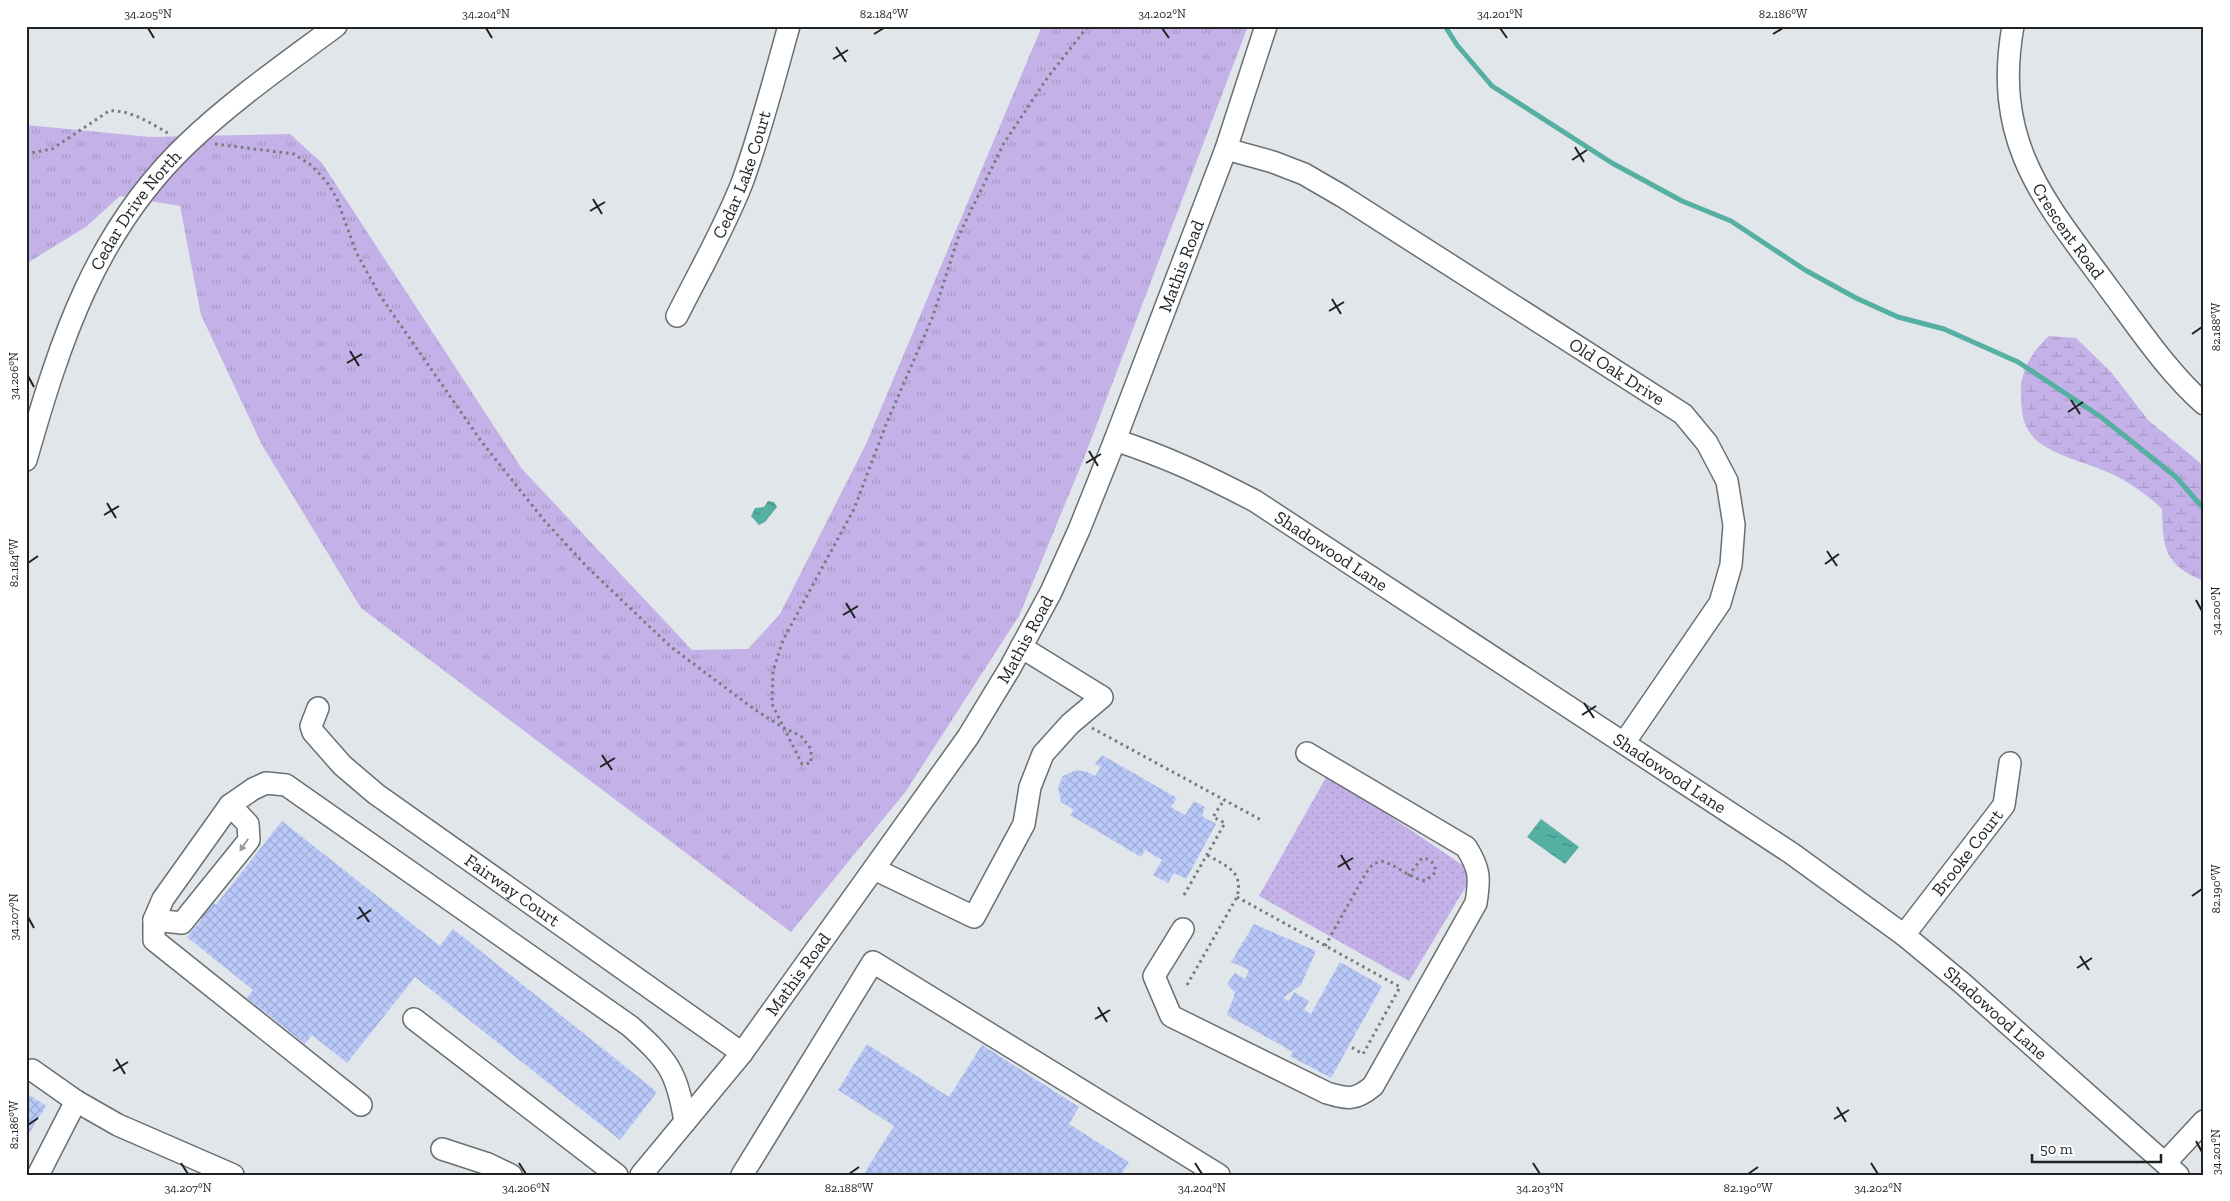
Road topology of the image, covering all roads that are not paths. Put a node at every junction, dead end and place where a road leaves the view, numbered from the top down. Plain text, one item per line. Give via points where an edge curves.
1 (336, 26) edge
2 (789, 26) edge
3 (1266, 26) edge
4 (2013, 26) edge
5 (1226, 149) junction
6 (677, 316) dead end
7 (2204, 404) edge
8 (1115, 440) junction
9 (26, 460) edge
10 (1021, 647) junction
11 (318, 708) dead end
12 (1624, 743) junction
13 (1307, 753) dead end
14 (2010, 763) dead end
15 (230, 805) junction
16 (874, 869) junction
17 (154, 920) junction
18 (1183, 930) dead end
19 (1904, 935) junction
20 (414, 1019) dead end
21 (742, 1053) junction
22 (32, 1070) dead end
23 (76, 1101) junction
24 (361, 1105) dead end
25 (2204, 1121) edge
26 (685, 1122) junction
27 (442, 1149) dead end
28 (2172, 1169) edge
29 (38, 1175) edge
30 (233, 1175) edge
31 (511, 1175) edge
32 (617, 1175) edge
33 (641, 1175) edge
34 (742, 1175) edge
35 (1219, 1175) edge

1 - 9 street, Cedar Drive North via 246,93 186,144 124,220 81,295 66,332
2 - 6 street, Cedar Lake Court via 741,185
3 - 5 street, Mathis Road
4 - 7 street, Crescent Road via 2008,94 2018,142 2033,179 2052,211 2166,366
5 - 8 street, Mathis Road
5 - 12 street, Old Oak Drive via 1304,174 1342,196 1683,414 1707,443 1727,481 1734,525 1731,565 1720,603
8 - 10 street, Mathis Road via 1051,592
8 - 12 street, Shadowood Lane via 1192,468 1255,501
10 - 16 street, Mathis Road via 968,737
10 - 16 street via 1102,697 1070,724 1043,754 1030,787 1024,824 974,917
11 - 21 street, Fairway Court via 311,726 317,737 342,765 376,794
12 - 19 street, Shadowood Lane via 1790,853
13 - 18 street via 1466,847 1476,862 1480,879 1476,903 1373,1086 1362,1096 1348,1099 1327,1093 1171,1016 1154,976
14 - 19 street, Brooke Court via 2004,804
15 - 17 street via 163,898
15 -> 17 street via 248,824 249,840 182,923
15 - 26 street via 266,783 286,785 302,796 630,1026 659,1052 672,1072 681,1095
16 - 21 street, Mathis Road
17 - 24 street via 154,940
19 - 28 street, Shadowood Lane via 1962,982
20 - 32 street
21 - 26 street, Mathis Road
22 - 23 street
23 - 29 street
23 - 30 street via 118,1125
25 - 28 street
26 - 33 street, Mathis Road
27 - 31 street
34 - 35 street via 874,962

